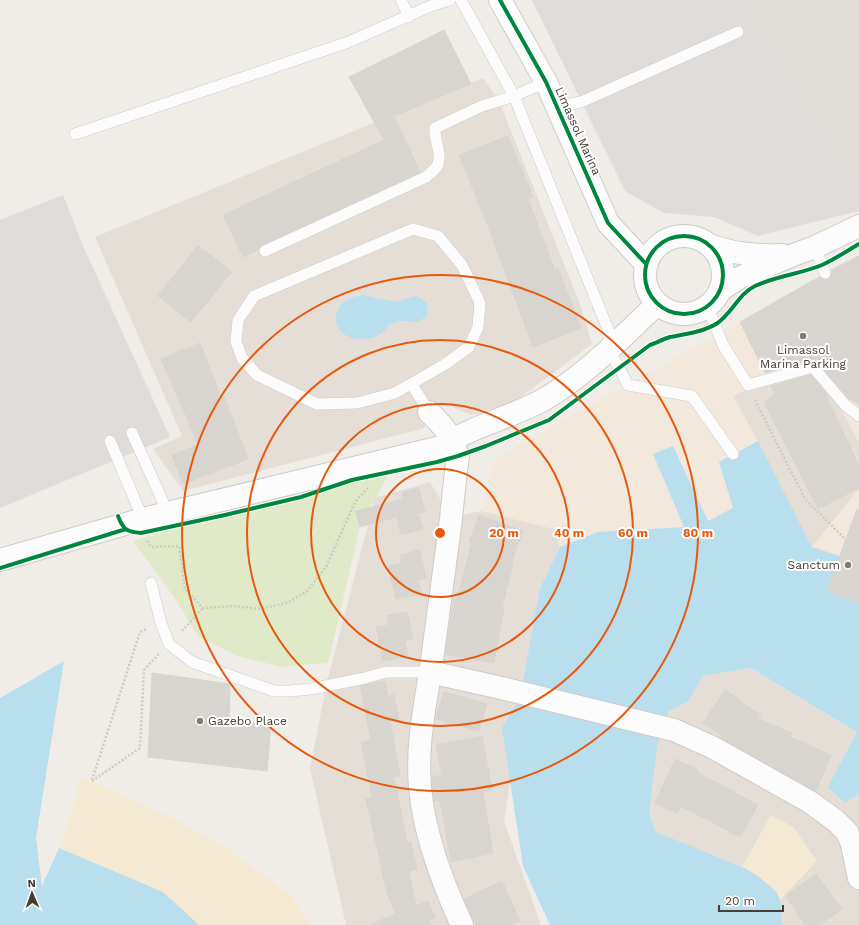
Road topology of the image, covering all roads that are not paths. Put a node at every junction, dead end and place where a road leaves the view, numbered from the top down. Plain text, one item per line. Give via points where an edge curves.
1 (401, 0) edge
2 (450, 0) edge
3 (461, 0) edge
4 (500, 0) edge
5 (409, 16) junction
6 (738, 32) dead end
7 (546, 82) junction
8 (514, 96) junction
9 (556, 106) junction
10 (75, 134) dead end
11 (859, 226) edge
12 (709, 245) junction
13 (815, 247) junction
14 (265, 251) dead end
15 (793, 255) junction
16 (646, 264) junction
17 (825, 274) dead end
18 (714, 298) junction
19 (657, 304) junction
20 (609, 349) junction
21 (412, 385) junction
22 (430, 412) joint
23 (859, 416) edge
24 (132, 433) dead end
25 (452, 439) junction
26 (110, 442) dead end
27 (734, 454) dead end
28 (164, 504) junction
29 (136, 522) junction
30 (0, 547) edge
31 (0, 560) edge
32 (151, 583) dead end
33 (430, 672) junction
34 (859, 878) edge
35 (462, 925) edge

1 - 5 lane
2 - 5 lane
3 - 8 lane
4 - 7 street, Limassol Marina
5 - 10 lane via 346,43
6 - 9 lane via 581,102
7 - 8 lane
7 - 9 street, Limassol Marina
8 - 14 lane via 482,106 435,128 434,135 440,156 437,167 426,177
8 - 20 lane via 609,332
9 - 16 street, Limassol Marina via 608,224
11 - 13 street
12 - 15 street via 742,254
12 - 16 street via 697,238 676,236 658,245
12 - 18 street via 717,254 722,266 723,278
13 - 15 street
13 - 17 lane
15 - 18 street via 739,278
16 - 19 street via 645,284 648,293
18 - 19 street via 694,313 670,312
18 - 23 lane via 723,345 748,385 813,367 846,406
19 - 20 street
20 - 25 street via 573,380 542,400
20 - 27 lane via 628,385 692,396
21 - 21 lane via 469,347 478,327 480,303 462,265 438,236 413,229 364,249 254,296 238,320 236,342 242,358 257,375 317,404 357,403 395,393
21 - 22 lane
22 - 25 street
24 - 28 lane
25 - 28 street via 438,437
25 - 29 street via 441,447
25 - 33 street via 458,456
26 - 29 lane
28 - 29 street
29 - 30 street
29 - 31 street
32 - 33 lane via 160,623 169,644 192,662 274,691 311,689 386,672
33 - 34 street via 674,730 712,747 810,802 836,821 847,832 852,844
33 - 35 street via 418,760 422,806 445,888

